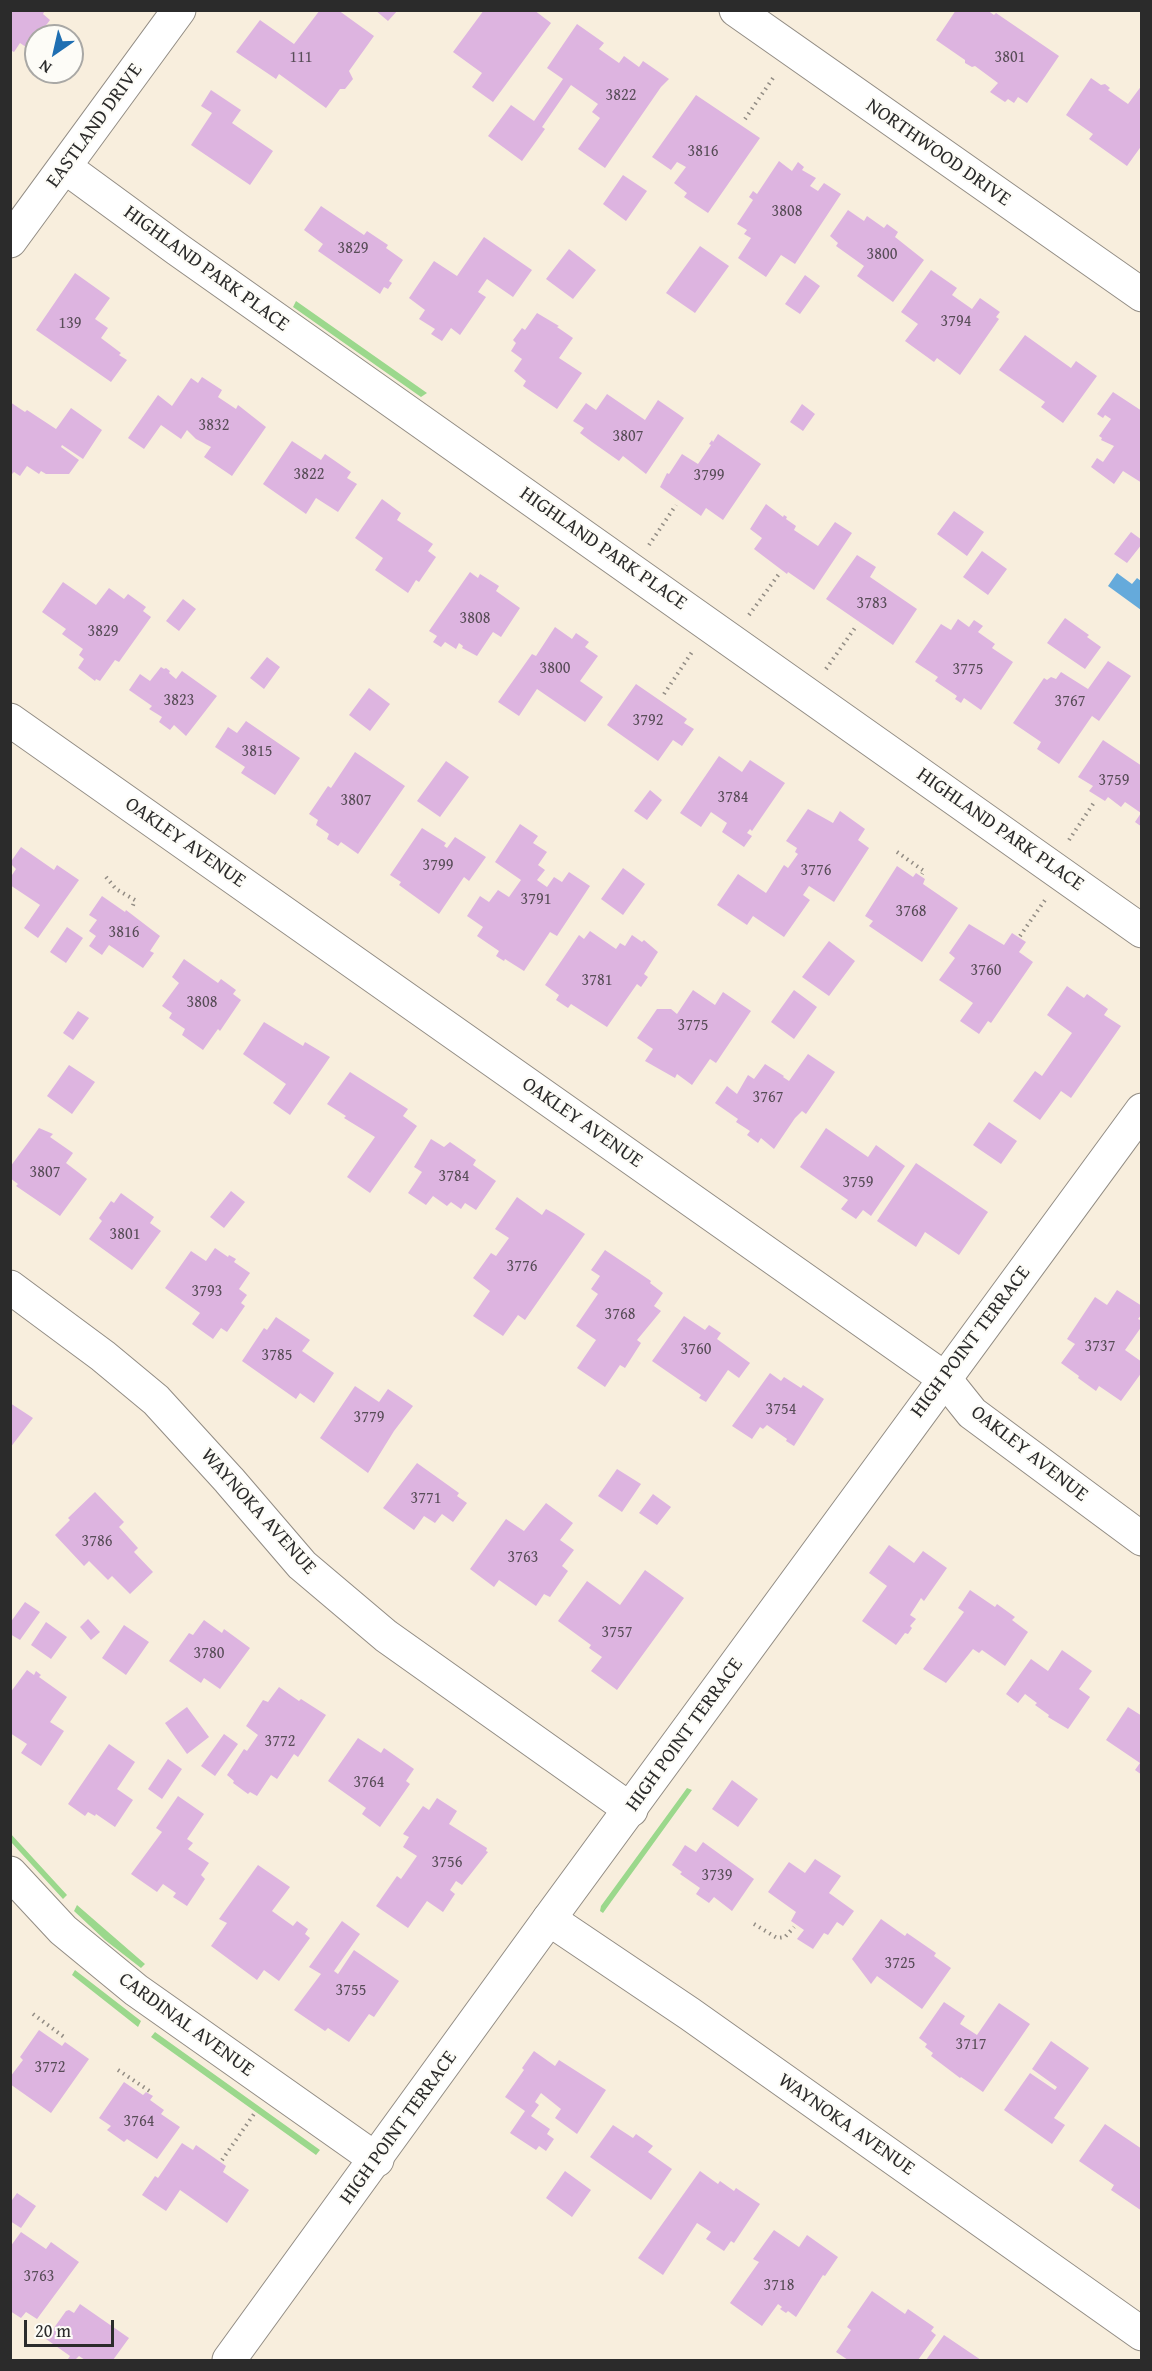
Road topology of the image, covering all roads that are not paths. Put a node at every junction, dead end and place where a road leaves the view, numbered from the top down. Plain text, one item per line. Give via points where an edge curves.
1 (179, 10) edge
2 (735, 10) edge
3 (65, 167) junction
4 (10, 242) edge
5 (1142, 295) edge
6 (10, 720) edge
7 (1142, 931) edge
8 (1142, 1110) edge
9 (10, 1287) edge
10 (944, 1378) junction
11 (1142, 1539) edge
12 (631, 1810) junction
13 (10, 1873) edge
14 (549, 1919) junction
15 (376, 2160) junction
16 (1142, 2334) edge
17 (229, 2361) edge

1 - 3 street, EASTLAND DRIVE
2 - 5 street, NORTHWOOD DRIVE
3 - 4 street, EASTLAND DRIVE
3 - 7 street, HIGHLAND PARK PLACE
6 - 10 street, OAKLEY AVENUE
8 - 10 street, HIGH POINT TERRACE
9 - 12 street, WAYNOKA AVENUE via 156,1400 302,1565 369,1622
10 - 11 street, OAKLEY AVENUE via 972,1413
10 - 12 street, HIGH POINT TERRACE
12 - 14 street, HIGH POINT TERRACE
13 - 15 street, CARDINAL AVENUE via 63,1930 136,1990
14 - 15 street, HIGH POINT TERRACE
14 - 16 street, WAYNOKA AVENUE via 690,2014
15 - 17 street, HIGH POINT TERRACE

